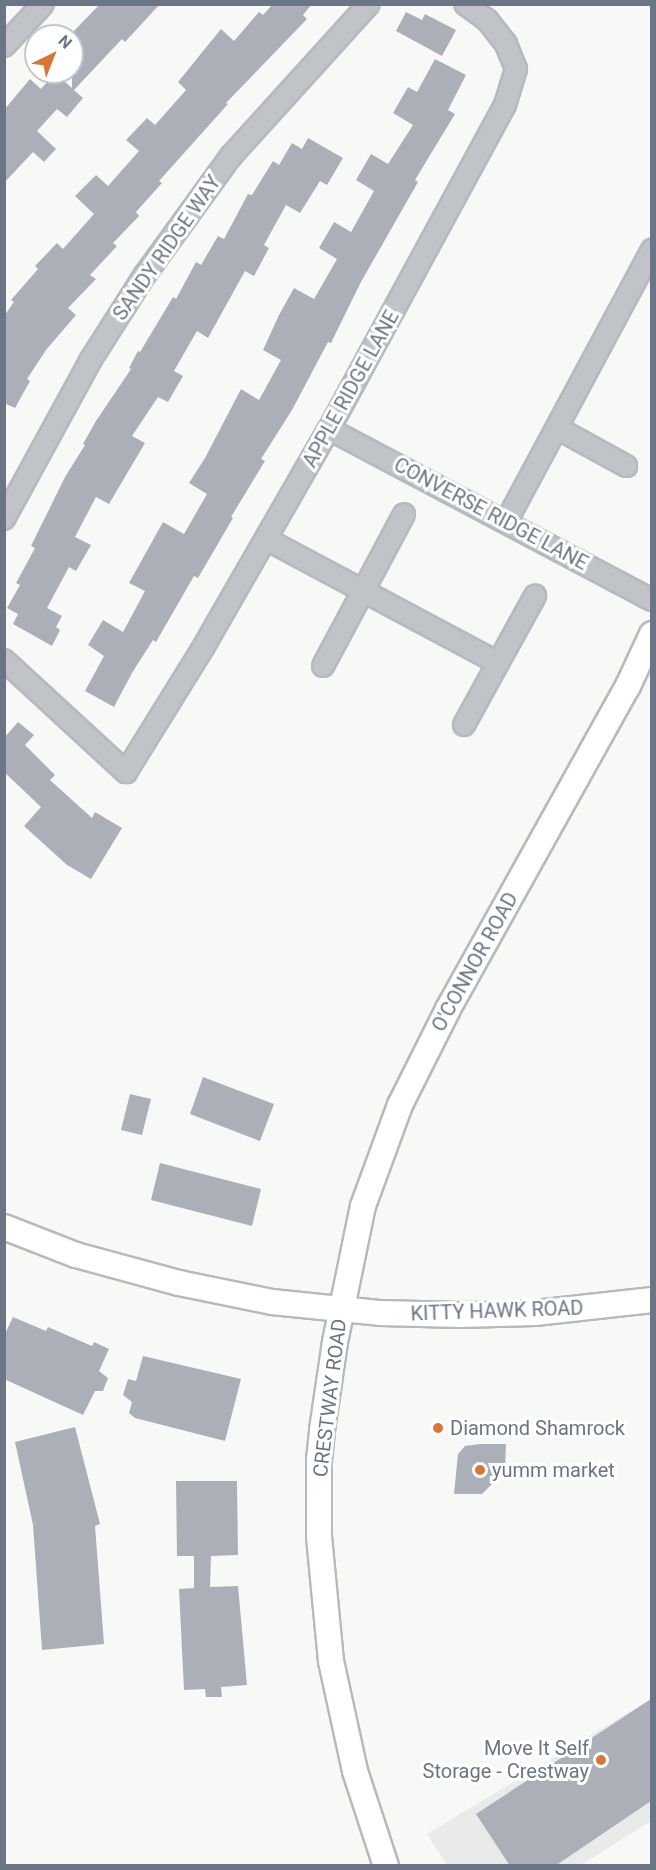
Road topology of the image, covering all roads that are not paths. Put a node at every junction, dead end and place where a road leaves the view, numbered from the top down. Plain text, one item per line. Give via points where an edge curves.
1 (43, 4) edge
2 (369, 4) edge
3 (465, 4) edge
4 (4, 46) edge
5 (651, 250) edge
6 (557, 428) junction
7 (329, 429) junction
8 (626, 466) dead end
9 (404, 514) dead end
10 (4, 519) edge
11 (506, 522) junction
12 (266, 539) junction
13 (363, 591) junction
14 (536, 596) dead end
15 (651, 600) edge
16 (651, 634) edge
17 (4, 660) edge
18 (498, 663) junction
19 (323, 666) dead end
20 (464, 725) dead end
21 (4, 1227) edge
22 (651, 1300) edge
23 (342, 1308) junction
24 (386, 1866) edge

1 - 4 street
2 - 10 street, SANDY RIDGE WAY via 231,156 150,266 90,361
3 - 7 street, APPLE RIDGE LANE via 487,20 516,69 505,105
5 - 6 street
6 - 8 street
6 - 11 street
7 - 11 street, CONVERSE RIDGE LANE
7 - 12 street, APPLE RIDGE LANE
9 - 13 street
11 - 15 street, CONVERSE RIDGE LANE
12 - 13 street
12 - 17 street, APPLE RIDGE LANE via 126,772
13 - 18 street
13 - 19 street
14 - 18 street
16 - 23 main road, O'CONNOR ROAD via 628,686 448,1009 400,1105 363,1206
18 - 20 street
21 - 23 main road, CRESTWAY ROAD via 76,1255 179,1283 272,1302
22 - 23 main road, KITTY HAWK ROAD via 535,1313 460,1315
23 - 24 main road, CRESTWAY ROAD via 319,1460 319,1537 331,1661 355,1771

